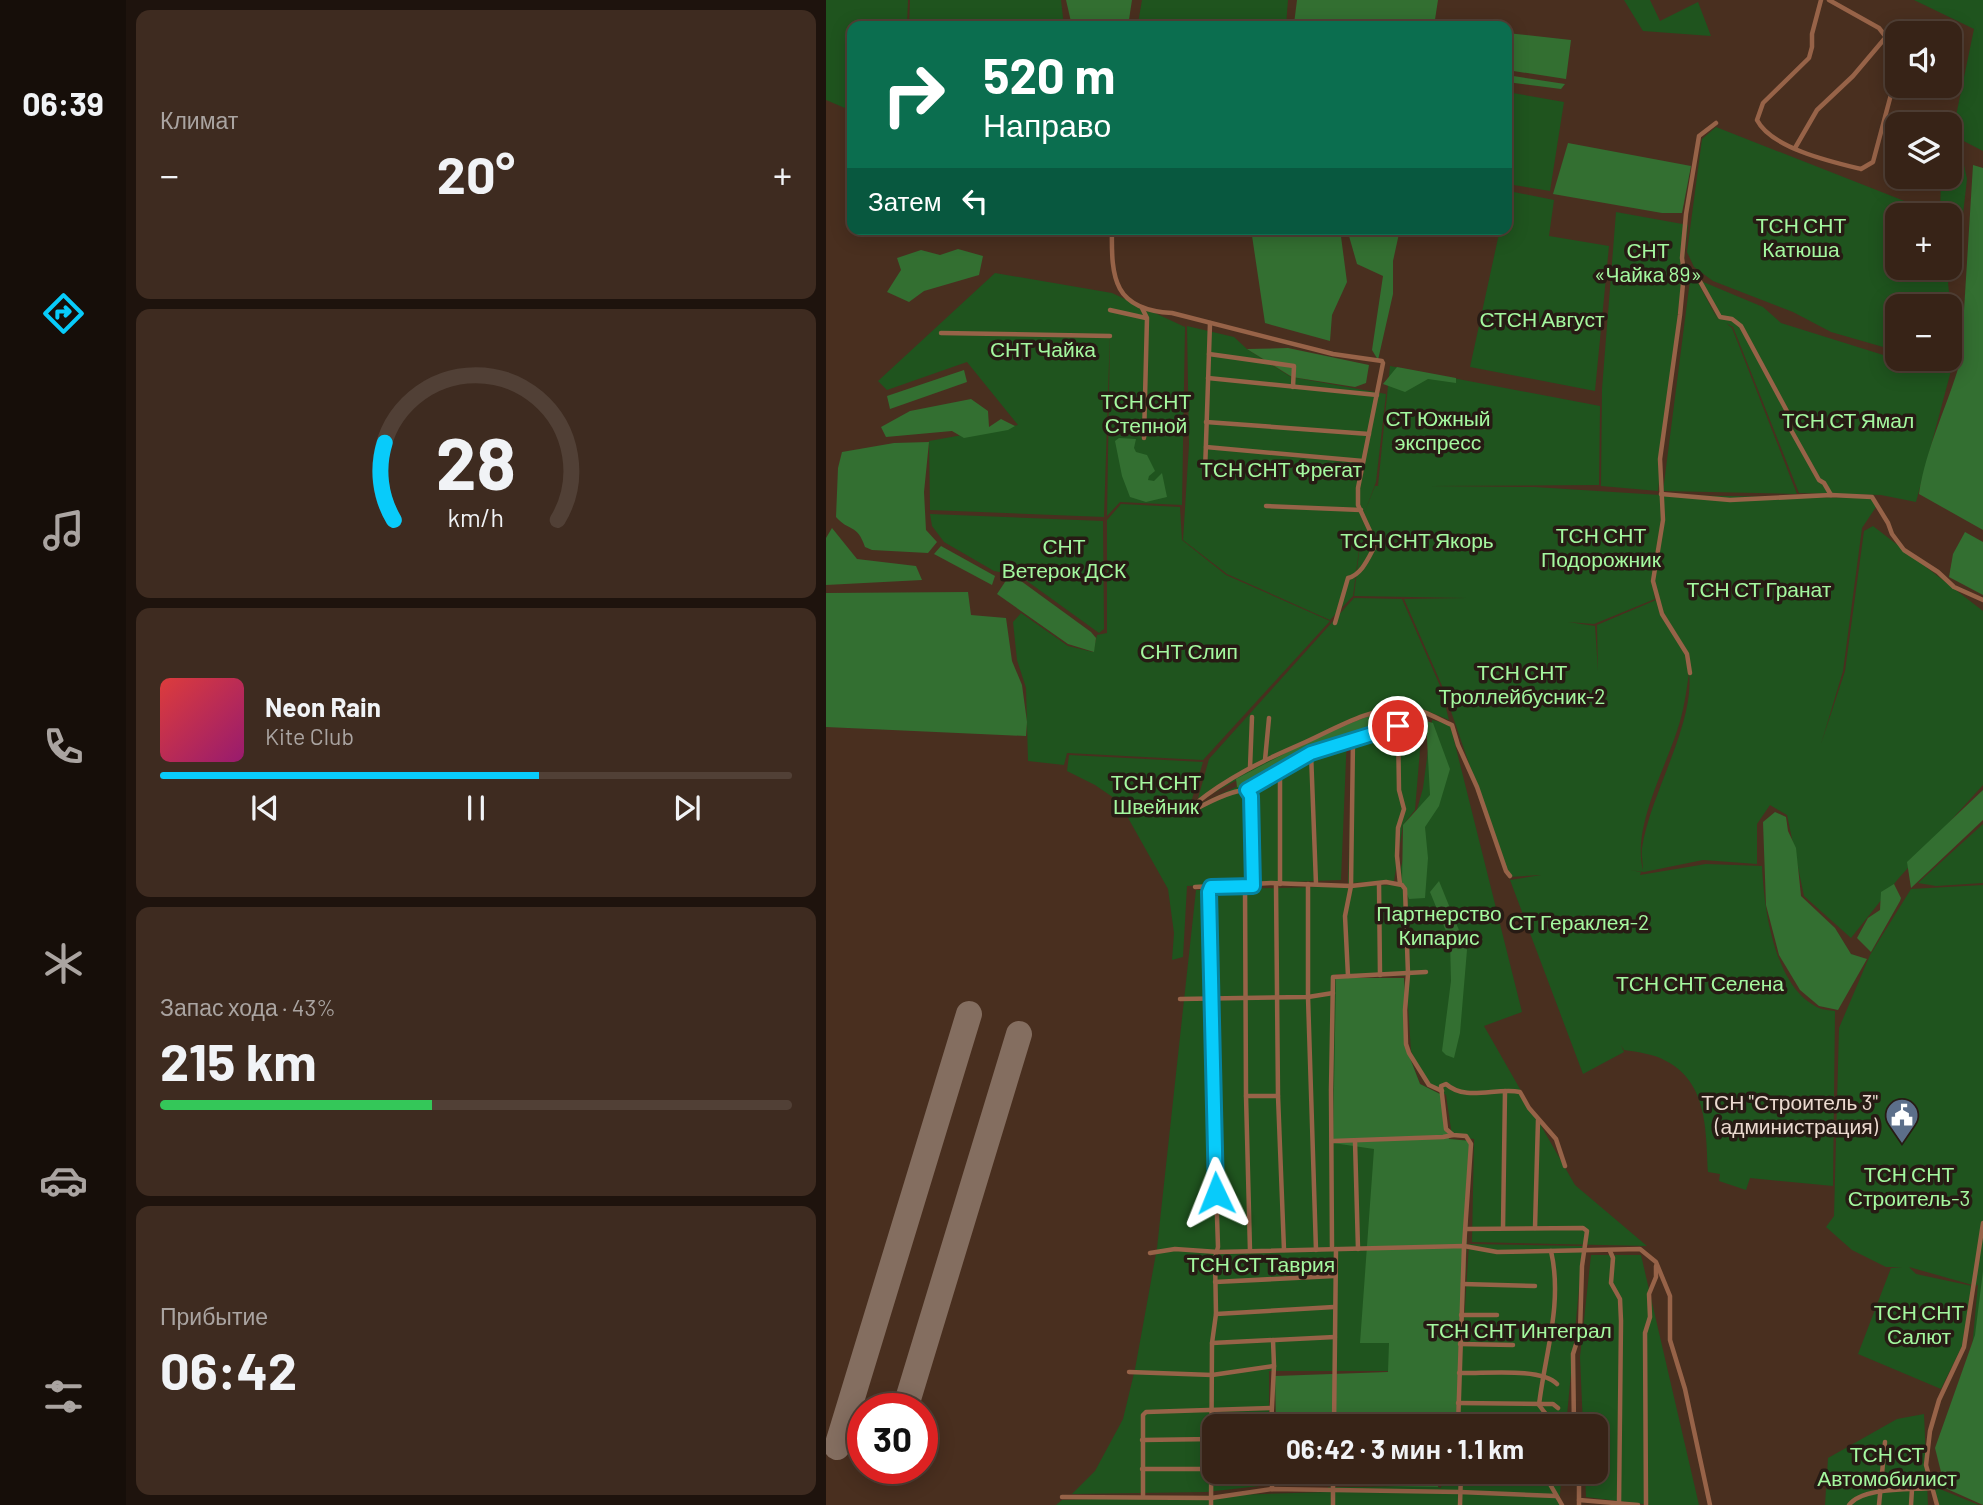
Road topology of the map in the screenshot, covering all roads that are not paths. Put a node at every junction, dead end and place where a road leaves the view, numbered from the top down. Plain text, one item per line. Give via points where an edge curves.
1 (1821, 0) edge
2 (1829, 0) edge
3 (1890, 98) edge
4 (1716, 123) dead end
5 (1795, 148) junction
6 (1112, 235) edge
7 (1697, 276) dead end
8 (1142, 308) junction
9 (1110, 310) dead end
10 (1147, 318) junction
11 (1210, 323) junction
12 (941, 333) dead end
13 (1110, 336) dead end
14 (1209, 354) junction
15 (1208, 378) junction
16 (1293, 387) junction
17 (1377, 395) junction
18 (1206, 422) junction
19 (1369, 434) junction
20 (1144, 438) dead end
21 (1206, 447) junction
22 (1363, 461) junction
23 (1205, 472) dead end
24 (1661, 494) junction
25 (1831, 495) junction
26 (1266, 506) dead end
27 (1361, 510) junction
28 (1983, 600) edge
29 (1335, 623) dead end
30 (1690, 673) dead end
31 (1424, 713) junction
32 (1252, 717) dead end
33 (1269, 718) dead end
34 (1398, 726) junction
35 (1353, 739) junction
36 (1311, 753) junction
37 (1265, 760) junction
38 (1250, 769) junction
39 (1280, 770) junction
40 (1247, 790) junction
41 (1510, 876) dead end
42 (1278, 884) junction
43 (1308, 884) junction
44 (1316, 884) junction
45 (1379, 884) junction
46 (1400, 884) junction
47 (1245, 885) junction
48 (1253, 886) junction
49 (1351, 886) junction
50 (1195, 887) dead end
51 (1211, 887) junction
52 (1426, 972) dead end
53 (1408, 974) junction
54 (1380, 975) junction
55 (1348, 976) junction
56 (1333, 993) junction
57 (1278, 997) junction
58 (1308, 997) junction
59 (1212, 998) junction
60 (1247, 998) junction
61 (1180, 999) dead end
62 (1443, 1091) junction
63 (1505, 1091) junction
64 (1246, 1096) junction
65 (1278, 1096) junction
66 (1538, 1119) junction
67 (1453, 1135) junction
68 (1333, 1141) junction
69 (1355, 1141) junction
70 (1565, 1166) dead end
71 (1983, 1223) edge
72 (1503, 1228) junction
73 (1535, 1228) junction
74 (1467, 1229) junction
75 (1464, 1246) junction
76 (1334, 1249) junction
77 (1359, 1249) junction
78 (1284, 1250) junction
79 (1316, 1250) junction
80 (1585, 1250) junction
81 (1250, 1251) junction
82 (1551, 1251) junction
83 (1610, 1251) junction
84 (1218, 1252) junction
85 (1150, 1253) dead end
86 (1656, 1262) junction
87 (1334, 1276) junction
88 (1215, 1282) junction
89 (1463, 1284) junction
90 (1535, 1286) dead end
91 (1334, 1307) junction
92 (1216, 1314) junction
93 (1461, 1315) junction
94 (1497, 1315) dead end
95 (1335, 1336) junction
96 (1273, 1340) junction
97 (1212, 1343) junction
98 (1460, 1344) junction
99 (1513, 1345) dead end
100 (1274, 1366) junction
101 (1459, 1374) junction
102 (1212, 1375) junction
103 (1542, 1377) junction
104 (1128, 1379) dead end
105 (1557, 1384) dead end
106 (1458, 1403) junction
107 (1539, 1405) junction
108 (1271, 1408) junction
109 (1558, 1408) dead end
110 (1212, 1410) junction
111 (1212, 1414) edge
112 (1271, 1414) edge
113 (1334, 1414) edge
114 (1458, 1414) edge
115 (1546, 1414) edge
116 (1574, 1414) edge
117 (1202, 1439) edge
118 (1142, 1440) junction
119 (1885, 1442) dead end
120 (1142, 1469) junction
121 (1202, 1469) edge
122 (1212, 1484) edge
123 (1272, 1484) edge
124 (1333, 1484) edge
125 (1460, 1484) edge
126 (1549, 1484) edge
127 (1579, 1484) edge
128 (1931, 1488) junction
129 (1272, 1489) junction
130 (1912, 1489) junction
131 (1333, 1490) junction
132 (1460, 1492) junction
133 (1881, 1492) junction
134 (1143, 1496) junction
135 (1554, 1496) junction
136 (1062, 1497) dead end
137 (1211, 1498) junction
138 (1579, 1502) edge
139 (1619, 1504) edge
140 (1211, 1505) edge
141 (1333, 1505) edge
142 (1460, 1505) edge
143 (1552, 1505) edge
144 (1562, 1505) edge
145 (1637, 1505) edge
146 (1646, 1505) edge
147 (1710, 1505) edge
148 (1849, 1505) edge
149 (1879, 1505) edge
150 (1911, 1505) edge
151 (1937, 1505) edge

1 - 5 street via 1809,58 1763,103 1757,120 1773,137
2 - 5 street via 1879,28 1886,37 1817,110
3 - 5 street via 1872,162 1861,169
4 - 24 street via 1699,136 1686,214 1685,273 1660,459
6 - 8 street via 1113,274 1122,293
7 - 25 street via 1720,317 1741,326 1790,415 1791,430
8 - 10 street
8 - 11 street
9 - 10 street
10 - 20 street
11 - 14 street
11 - 17 street via 1383,362
12 - 13 street
14 - 15 street
14 - 16 street via 1294,366
15 - 16 street
15 - 18 street
16 - 17 street
17 - 19 street
18 - 19 street
18 - 21 street
19 - 22 street
21 - 22 street
21 - 23 street
22 - 27 street via 1358,488
24 - 25 street via 1730,500
24 - 30 street via 1663,520 1653,581 1662,614 1687,654
25 - 28 street via 1872,496 1904,550 1954,587
26 - 27 street
27 - 29 street via 1376,544 1363,568 1348,578
31 - 34 street via 1419,723
31 - 37 street via 1403,708 1364,716
31 - 41 street via 1452,725
32 - 38 street
33 - 37 street
34 - 35 street
34 - 46 street via 1399,790 1404,809 1398,828
35 - 36 street
35 - 49 street
36 - 39 street
36 - 44 street
37 - 38 street
38 - 40 street via 1214,788 1194,807
39 - 40 street
39 - 42 street
40 - 48 street via 1251,796
42 - 43 street
42 - 48 street
42 - 57 street
43 - 44 street
43 - 58 street
44 - 49 street
45 - 46 street
45 - 49 street
45 - 54 street
46 - 53 street via 1405,889
47 - 48 street
47 - 51 street
47 - 60 street
49 - 55 street via 1345,916
50 - 51 street
51 - 59 street
52 - 53 street
53 - 54 street
53 - 62 street via 1406,1044 1429,1085
54 - 55 street
55 - 56 street via 1333,977
56 - 58 street
56 - 68 street
57 - 58 street
57 - 60 street
57 - 65 street
58 - 79 street
59 - 60 street
59 - 61 street
59 - 84 street
60 - 64 street
62 - 63 street via 1440,1087 1445,1084 1462,1093
62 - 67 street via 1446,1129
63 - 66 street via 1520,1092
63 - 72 street
64 - 65 street
64 - 81 street
65 - 78 street
66 - 70 street via 1556,1139
66 - 73 street
67 - 69 street
67 - 74 street via 1466,1136 1471,1142
68 - 69 street
68 - 76 street
69 - 77 street
71 - 128 street via 1964,1347 1930,1431 1926,1465
72 - 73 street
72 - 74 street
73 - 80 street via 1585,1229
74 - 75 street
75 - 77 street
75 - 82 street via 1497,1252
75 - 89 street
76 - 77 street
76 - 79 street
76 - 87 street
78 - 79 street
78 - 81 street
80 - 82 street
80 - 83 street
80 - 116 street via 1580,1332 1573,1354
81 - 84 street
82 - 103 street via 1553,1332
83 - 86 street via 1640,1249
83 - 139 street via 1611,1283 1620,1299 1621,1321
84 - 85 street via 1175,1249
84 - 88 street
86 - 146 street via 1646,1334
86 - 147 street via 1670,1296 1670,1340
87 - 88 street
87 - 91 street
88 - 92 street
89 - 90 street
89 - 93 street
91 - 92 street
91 - 95 street
92 - 97 street
93 - 94 street
93 - 98 street
95 - 96 street
95 - 113 street
96 - 97 street
96 - 100 street
97 - 102 street
98 - 99 street
98 - 101 street
100 - 102 street
100 - 108 street
101 - 103 street
101 - 106 street
102 - 104 street via 1131,1373
102 - 110 street
103 - 105 street
103 - 107 street
106 - 107 street
106 - 114 street
107 - 109 street
107 - 115 street
108 - 110 street
108 - 112 street
110 - 111 street
110 - 118 street via 1146,1412
117 - 118 street
118 - 120 street
119 - 133 street
120 - 121 street
120 - 134 street
122 - 137 street
123 - 129 street
124 - 131 street
125 - 132 street
126 - 135 street
127 - 138 street
128 - 130 street
128 - 151 street
129 - 131 street
129 - 137 street
130 - 133 street
130 - 150 street
131 - 132 street
131 - 141 street
132 - 135 street
132 - 142 street
133 - 148 street via 1854,1499
133 - 149 street
134 - 136 street
134 - 137 street
135 - 143 street
135 - 144 street
137 - 140 street
138 - 139 street
139 - 145 street

